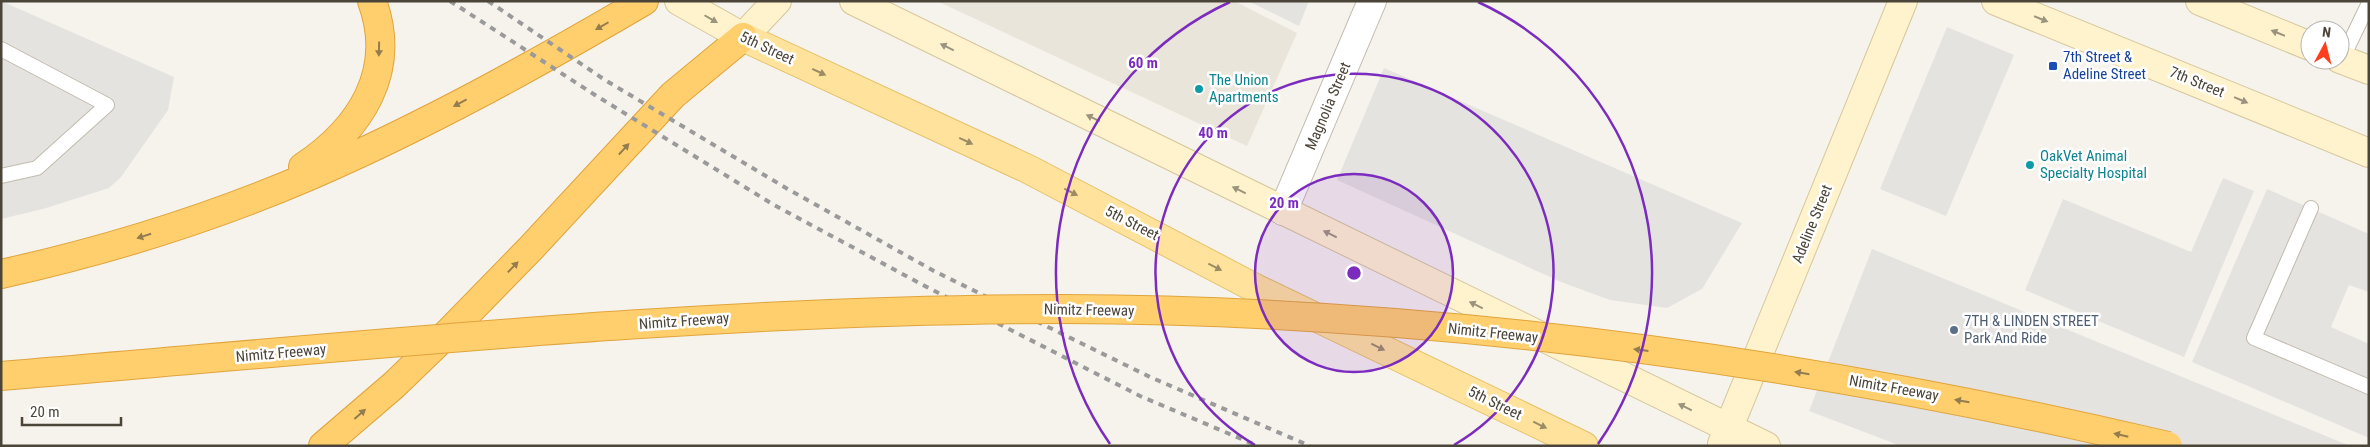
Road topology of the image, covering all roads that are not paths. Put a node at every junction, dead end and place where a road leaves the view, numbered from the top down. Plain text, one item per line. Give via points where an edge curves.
1 (372, 1) edge
2 (644, 1) edge
3 (679, 1) edge
4 (777, 1) edge
5 (854, 1) edge
6 (1372, 1) edge
7 (1903, 1) edge
8 (1996, 1) edge
9 (2200, 1) edge
10 (2369, 3) edge
11 (743, 37) junction
12 (2350, 41) edge
13 (2300, 42) edge
14 (1, 49) edge
15 (2350, 63) edge
16 (2369, 70) edge
17 (2369, 153) edge
18 (1, 176) edge
19 (237, 204) junction
20 (2311, 208) dead end
21 (1283, 211) junction
22 (1, 274) edge
23 (1, 376) edge
24 (2369, 388) edge
25 (1725, 437) edge
26 (323, 446) edge
27 (1584, 446) edge
28 (1766, 446) edge
29 (2168, 446) edge

1 -> 19 highway via 379,33 379,55 377,74 362,112 313,161
2 -> 19 highway via 577,41 386,142
3 -> 11 main road, 5th Street
4 - 11 main road
21 -> 5 main road
6 - 21 street, Magnolia Street
7 - 25 main road, Adeline Street
8 -> 17 main road, 7th Street
13 -> 9 main road
10 - 12 lane
26 -> 11 highway via 450,332 673,95
11 -> 27 main road, 5th Street via 1028,169 1255,288
14 - 18 lane via 107,104 37,168
15 - 16 main road
19 -> 22 highway via 102,249
20 - 24 lane via 2254,338
25 -> 21 main road
29 -> 23 highway, Nimitz Freeway, bridge via 1988,405 1674,354 1530,336 1403,325 1142,311 993,310 765,316
25 - 28 main road

